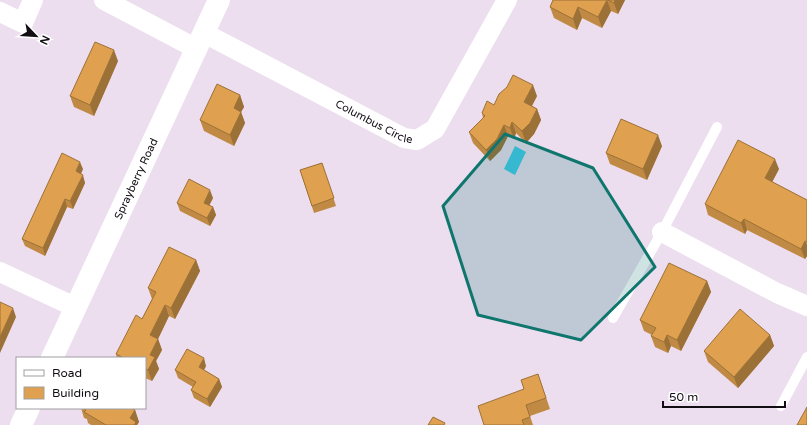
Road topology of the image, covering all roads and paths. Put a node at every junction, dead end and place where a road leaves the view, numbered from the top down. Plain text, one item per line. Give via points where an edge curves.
1 (33, 0) edge
2 (219, 0) edge
3 (507, 0) edge
4 (111, 2) edge
5 (0, 12) edge
6 (201, 41) junction
7 (717, 127) dead end
8 (662, 232) junction
9 (0, 272) edge
10 (807, 306) edge
11 (75, 307) junction
12 (613, 318) dead end
13 (52, 357) edge
14 (807, 357) edge
15 (781, 406) dead end
16 (29, 409) edge
17 (21, 425) edge

1 - 5 street via 23,23
2 - 6 street, Sprayberry Road
3 - 6 street, Columbus Circle via 435,129 417,140 404,138
4 - 6 street, Columbus Circle
6 - 11 street, Sprayberry Road
7 - 8 lane
8 - 10 street via 777,293
8 - 12 lane
9 - 11 street
11 - 13 street, Sprayberry Road
14 - 15 lane
16 - 17 street

